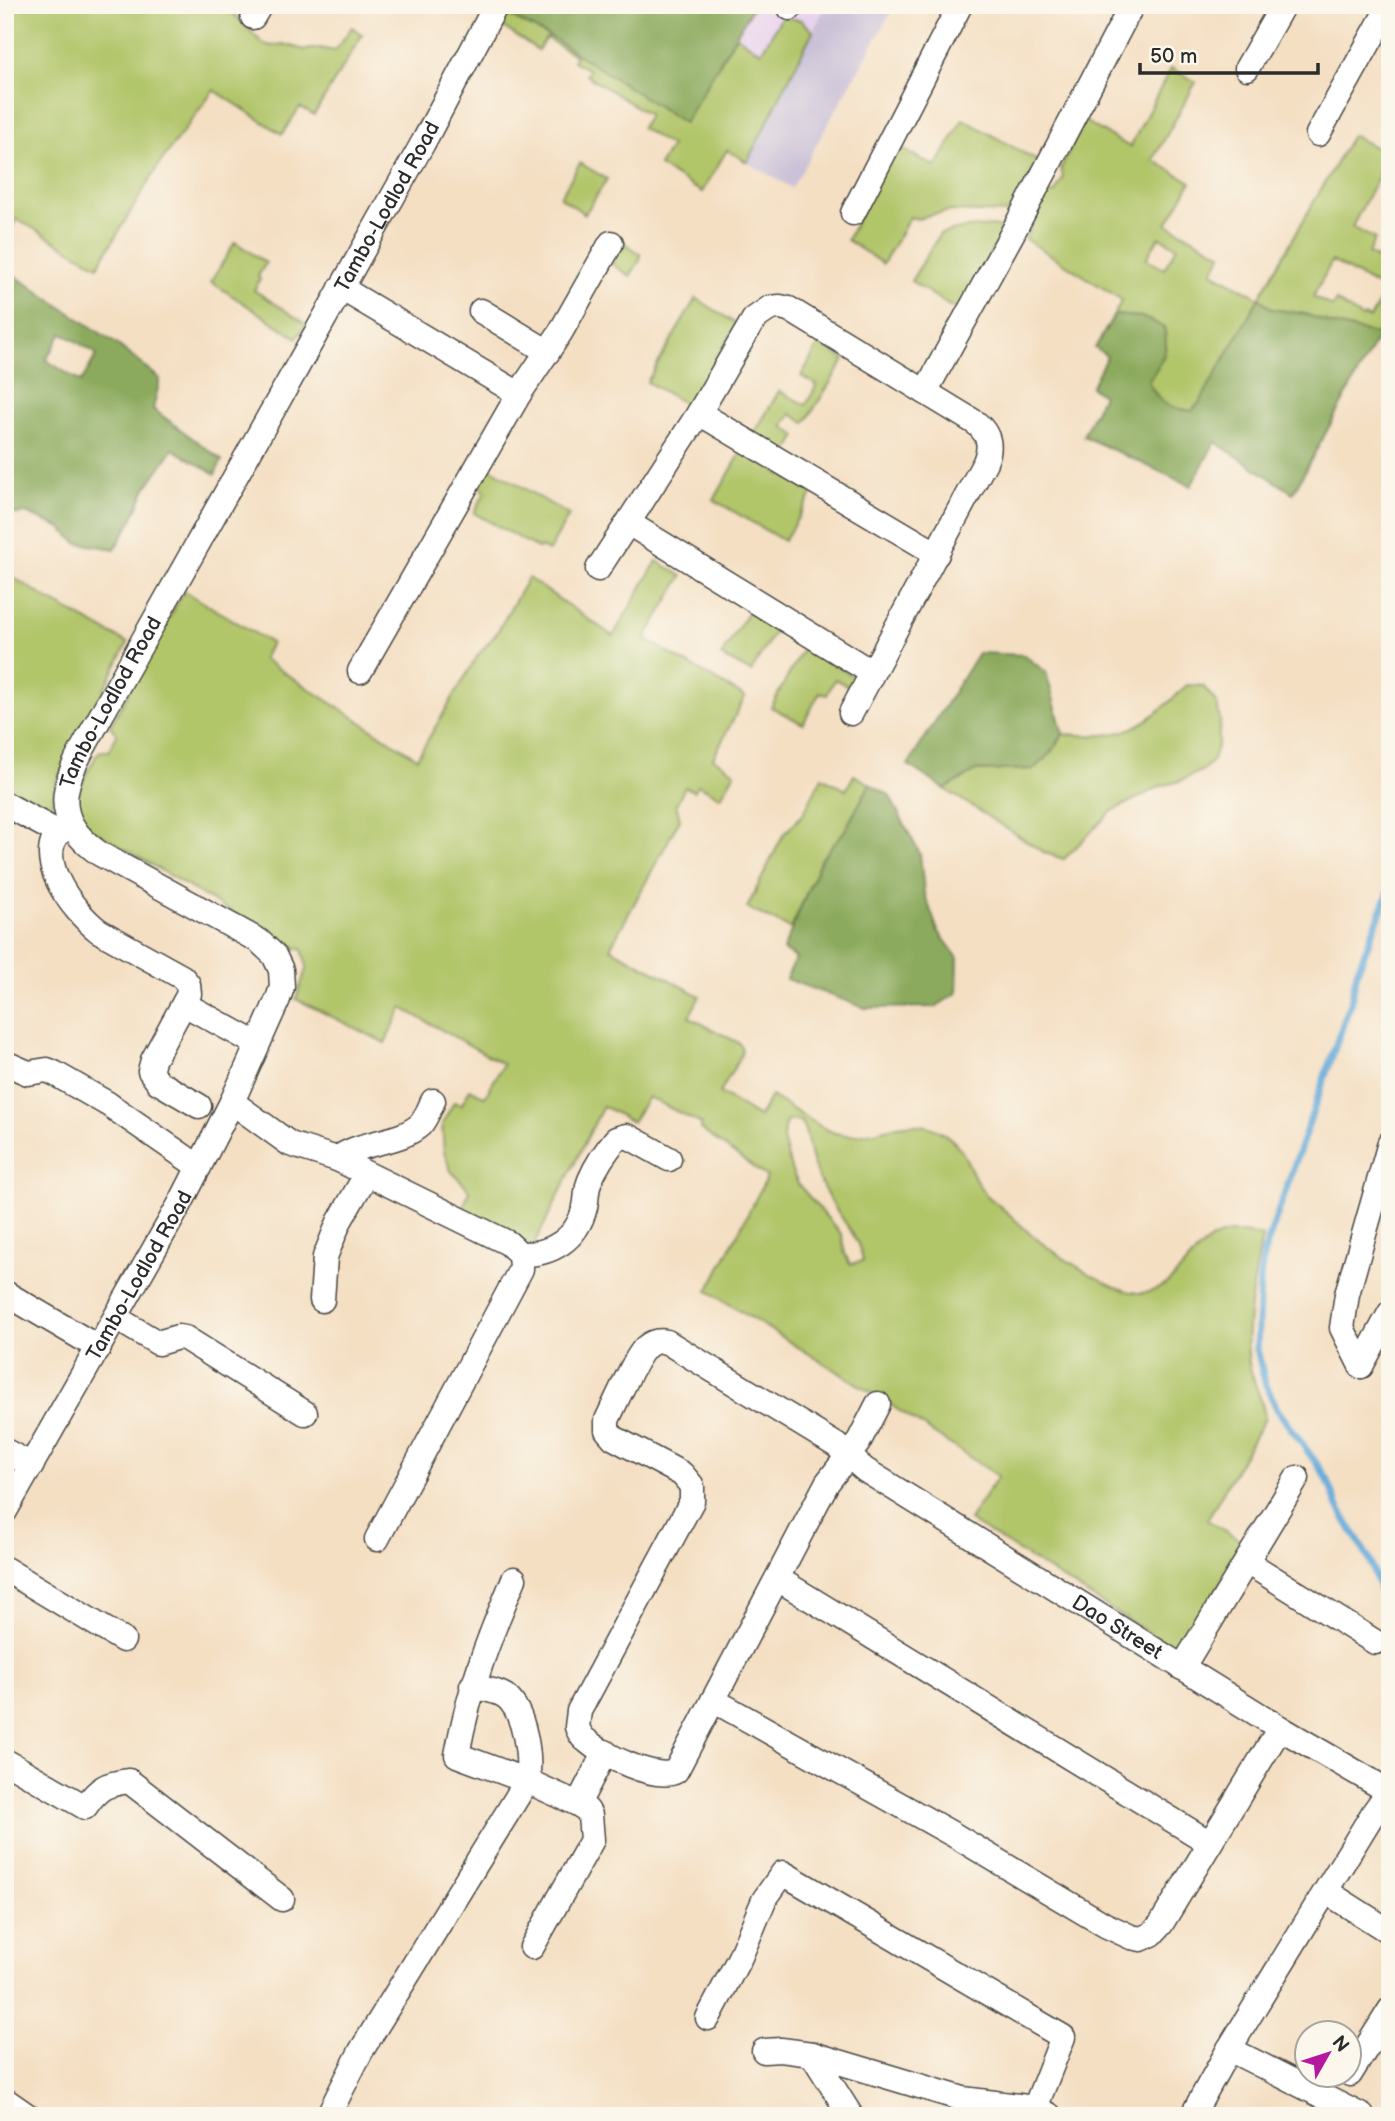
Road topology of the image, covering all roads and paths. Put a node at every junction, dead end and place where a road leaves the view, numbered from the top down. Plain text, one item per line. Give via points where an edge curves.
1 (495, 5) edge
2 (960, 5) edge
3 (1132, 5) edge
4 (1283, 5) edge
5 (1390, 5) edge
6 (1247, 68) dead end
7 (1318, 134) dead end
8 (853, 213) dead end
9 (611, 243) dead end
10 (341, 288) junction
11 (481, 311) dead end
12 (548, 352) junction
13 (925, 392) junction
14 (519, 394) junction
15 (699, 413) junction
16 (629, 524) junction
17 (937, 554) junction
18 (598, 569) dead end
19 (360, 671) dead end
20 (871, 672) junction
21 (851, 713) dead end
22 (5, 804) edge
23 (63, 829) junction
24 (184, 1004) junction
25 (257, 1044) junction
26 (5, 1063) edge
27 (433, 1101) dead end
28 (232, 1102) junction
29 (199, 1106) dead end
30 (1390, 1143) edge
31 (337, 1159) junction
32 (669, 1160) dead end
33 (199, 1167) junction
34 (366, 1175) junction
35 (520, 1254) junction
36 (5, 1293) edge
37 (322, 1300) dead end
38 (1390, 1313) edge
39 (116, 1318) junction
40 (99, 1348) junction
41 (878, 1404) dead end
42 (305, 1413) dead end
43 (5, 1451) edge
44 (850, 1455) junction
45 (32, 1465) junction
46 (1297, 1478) dead end
47 (5, 1511) edge
48 (377, 1539) dead end
49 (1247, 1562) junction
50 (5, 1569) edge
51 (514, 1579) dead end
52 (778, 1579) junction
53 (123, 1640) dead end
54 (1375, 1642) dead end
55 (1182, 1668) junction
56 (472, 1686) junction
57 (713, 1700) junction
58 (1280, 1728) junction
59 (605, 1752) junction
60 (5, 1761) edge
61 (527, 1781) junction
62 (1390, 1791) edge
63 (578, 1804) junction
64 (1210, 1843) junction
65 (1327, 1892) junction
66 (282, 1899) dead end
67 (1390, 1932) edge
68 (532, 1947) dead end
69 (1390, 2010) edge
70 (708, 2018) dead end
71 (1229, 2049) junction
72 (764, 2051) dead end
73 (1364, 2051) edge
74 (812, 2054) junction
75 (1340, 2090) edge
76 (5, 2100) edge
77 (1333, 2101) junction
78 (1043, 2112) edge
79 (29, 2116) edge
80 (328, 2116) edge
81 (851, 2116) edge
82 (1192, 2116) edge
83 (1362, 2116) edge

1 - 10 street, Tambo-Lodlod Road
2 - 8 street
3 - 13 street
4 - 6 street
5 - 7 street
9 - 12 street
10 - 14 street
10 - 23 street, Tambo-Lodlod Road via 78,759 66,792
11 - 12 street
12 - 14 street
13 - 15 street via 789,309 769,308 754,319
13 - 17 street via 981,428 989,444 985,462
14 - 19 street
15 - 16 street
15 - 17 street
16 - 18 street
16 - 20 street
17 - 20 street
20 - 21 street
22 - 23 street
23 - 24 street via 52,842 52,866 76,909 99,931 186,980 190,990
23 - 25 street, Tambo-Lodlod Road via 100,854 254,937 269,950 281,970 282,987
24 - 25 street
24 - 29 street via 149,1071 158,1082
25 - 28 street, Tambo-Lodlod Road
26 - 33 street via 28,1073 54,1073
27 - 31 street via 415,1129
28 - 31 street via 290,1144
28 - 33 street, Tambo-Lodlod Road
30 - 38 street via 1342,1328 1361,1366
31 - 34 street
32 - 35 street via 626,1136 616,1139 590,1179 582,1217 569,1237 550,1251
33 - 39 street, Tambo-Lodlod Road
34 - 35 street via 508,1243
34 - 37 street via 325,1257
35 - 48 street via 521,1269
36 - 40 street
39 - 40 street, Tambo-Lodlod Road
39 - 42 street via 158,1343 185,1338
40 - 45 street, Tambo-Lodlod Road
41 - 44 street
43 - 45 street
44 - 52 street via 827,1483
44 - 55 street, Dao Street via 865,1470
44 - 59 street, Dao Street via 667,1342 643,1349 607,1420 607,1430 682,1474 694,1493 579,1711 581,1735
45 - 47 street, Tambo-Lodlod Road
46 - 49 street
49 - 54 street
49 - 55 street
50 - 53 street
51 - 56 street
52 - 57 street
52 - 64 street
55 - 58 street, Dao Street
56 - 61 street via 501,1694 512,1704 527,1750
56 - 61 street via 457,1755
57 - 59 street via 673,1773 648,1772
57 - 64 street via 1105,1925 1137,1938 1147,1937 1161,1924
58 - 62 street, Dao Street
58 - 64 street
59 - 63 street
60 - 66 street via 85,1807 107,1784 129,1781
61 - 63 street
61 - 80 street via 360,2051
62 - 65 street
63 - 68 street via 590,1815 592,1840
65 - 67 street
65 - 71 street
69 - 73 street
70 - 78 street via 764,1900 783,1873 1063,2037
71 - 77 street
71 - 82 street
72 - 74 street
74 - 78 street via 963,2099
74 - 81 street
75 - 77 street
76 - 79 street
77 - 83 street

